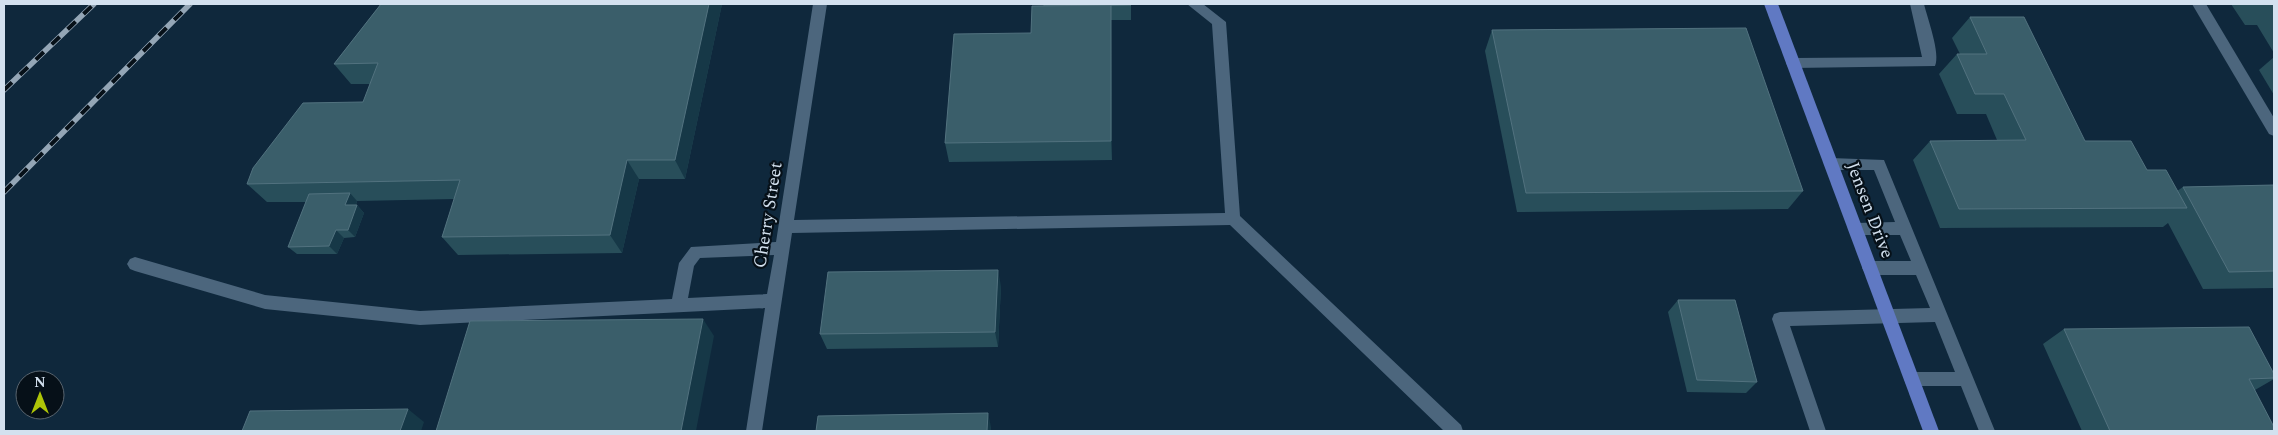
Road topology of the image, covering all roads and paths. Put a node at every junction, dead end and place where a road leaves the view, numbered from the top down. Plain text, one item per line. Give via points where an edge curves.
1 (820, 4) edge
2 (1194, 4) edge
3 (1771, 4) edge
4 (1917, 4) edge
5 (2199, 4) edge
6 (1793, 63) junction
7 (2274, 130) edge
8 (1831, 164) junction
9 (1233, 219) junction
10 (786, 227) junction
11 (1905, 228) junction
12 (1856, 229) junction
13 (782, 248) junction
14 (136, 264) dead end
15 (1870, 268) junction
16 (1921, 268) junction
17 (774, 301) junction
18 (680, 304) junction
19 (1940, 315) junction
20 (1888, 316) junction
21 (1912, 379) junction
22 (1966, 379) junction
23 (754, 431) edge
24 (1455, 431) edge
25 (1818, 431) edge
26 (1931, 431) edge
27 (1987, 431) edge

1 - 10 street, Cherry Street
2 - 9 street via 1219,22
3 - 6 main road, Jensen Drive
4 - 6 street via 1930,62
5 - 7 street
6 - 8 main road, Jensen Drive
8 - 11 street via 1879,164
8 - 12 main road, Jensen Drive
9 - 10 street
9 - 24 street
10 - 13 street, Cherry Street
11 - 12 street
11 - 16 street
12 - 15 main road, Jensen Drive
13 - 17 street, Cherry Street
13 - 18 street via 696,252 687,263
14 - 18 street via 265,302 420,318
15 - 16 street
15 - 20 main road, Jensen Drive
16 - 19 street
17 - 18 street
17 - 23 street, Cherry Street
19 - 20 street
19 - 22 street
20 - 21 main road, Jensen Drive
20 - 25 street via 1780,319
21 - 22 street
21 - 26 main road, Jensen Drive
22 - 27 street

